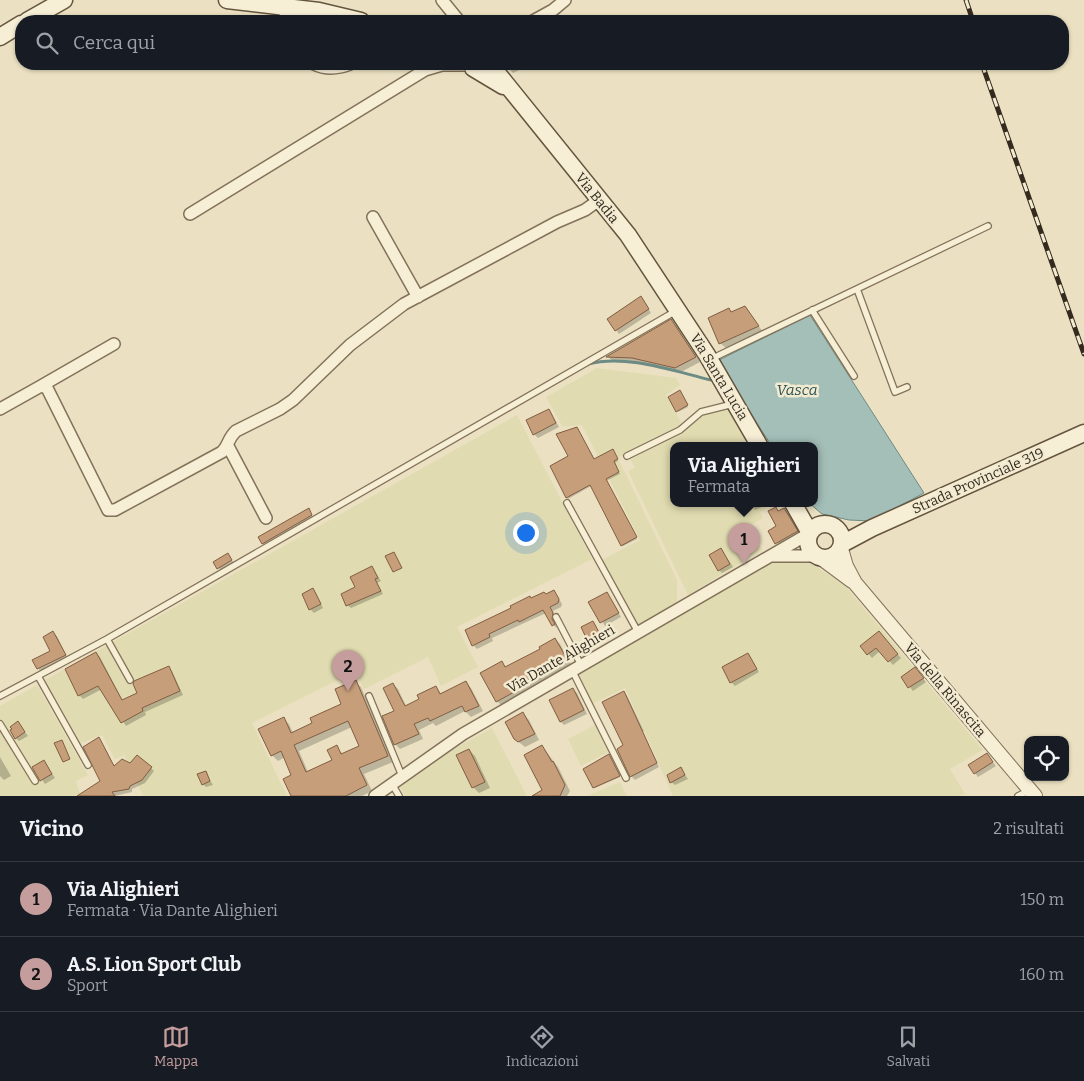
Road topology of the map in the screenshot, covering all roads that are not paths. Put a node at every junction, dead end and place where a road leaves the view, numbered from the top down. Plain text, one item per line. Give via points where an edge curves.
1 (64, 0) edge
2 (227, 0) edge
3 (442, 0) edge
4 (565, 0) edge
5 (282, 6) junction
6 (38, 15) edge
7 (287, 15) edge
8 (336, 15) edge
9 (454, 15) edge
10 (544, 15) edge
11 (15, 27) edge
12 (0, 36) edge
13 (422, 70) edge
14 (477, 70) edge
15 (495, 70) edge
16 (511, 90) junction
17 (599, 200) junction
18 (190, 214) dead end
19 (373, 217) dead end
20 (988, 226) dead end
21 (857, 289) junction
22 (418, 297) junction
23 (677, 310) junction
24 (812, 310) junction
25 (114, 344) dead end
26 (709, 359) junction
27 (854, 376) dead end
28 (41, 386) junction
29 (907, 387) dead end
30 (735, 404) junction
31 (0, 409) edge
32 (1084, 433) edge
33 (757, 442) edge
34 (228, 446) junction
35 (627, 456) dead end
36 (568, 504) dead end
37 (795, 507) edge
38 (805, 507) edge
39 (266, 518) dead end
40 (832, 526) junction
41 (872, 528) junction
42 (810, 533) junction
43 (842, 547) junction
44 (768, 557) junction
45 (819, 557) junction
46 (855, 583) junction
47 (556, 618) dead end
48 (638, 632) junction
49 (107, 639) junction
50 (576, 668) junction
51 (38, 676) junction
52 (130, 680) dead end
53 (0, 696) edge
54 (369, 696) dead end
55 (0, 724) edge
56 (88, 766) dead end
57 (402, 776) junction
58 (626, 778) dead end
59 (36, 781) dead end
60 (392, 784) junction
61 (1028, 794) edge
62 (375, 796) edge
63 (399, 796) edge

1 - 6 main road
2 - 5 main road
3 - 9 street
4 - 10 street
5 - 7 street
5 - 8 main road
11 - 12 main road
13 - 18 street via 419,75
14 - 16 main road, Via Badia
15 - 16 main road, Via Badia
16 - 17 main road, Via Badia
17 - 22 street via 586,210 557,222
17 - 23 main road, Via Badia via 628,235
19 - 22 street
20 - 21 lane
21 - 24 lane
21 - 29 lane via 895,392
22 - 34 street via 350,345 293,400 236,431
23 - 26 main road, Via Santa Lucia
23 - 49 lane
24 - 26 lane
24 - 27 lane
25 - 28 street
26 - 30 main road, Via Santa Lucia
28 - 31 street
28 - 34 street via 47,388 108,510 123,506
30 - 33 main road, Via Santa Lucia
30 - 35 lane via 701,412 680,430
32 - 41 main road, Strada Provinciale 319
34 - 39 street
36 - 48 lane
37 - 42 main road
38 - 40 main road
40 - 41 main road
40 - 42 main road via 819,525
40 - 43 main road via 841,535
41 - 43 main road, Strada Provinciale 319
42 - 44 street, Via Dante Alighieri
42 - 45 main road via 809,546
43 - 45 main road via 835,556
43 - 46 street, Via della Rinascita via 846,566
44 - 45 street, Via Dante Alighieri
44 - 48 street, Via Dante Alighieri
45 - 46 street, Via della Rinascita
46 - 61 street, Via della Rinascita
47 - 50 lane
48 - 50 street, Via Dante Alighieri
49 - 51 lane
49 - 52 lane
50 - 57 street, Via Dante Alighieri via 463,734
50 - 58 lane
51 - 53 lane
51 - 56 lane
54 - 57 lane
55 - 59 lane
57 - 60 street, Via Dante Alighieri
60 - 62 street, Via Dante Alighieri
60 - 63 lane

